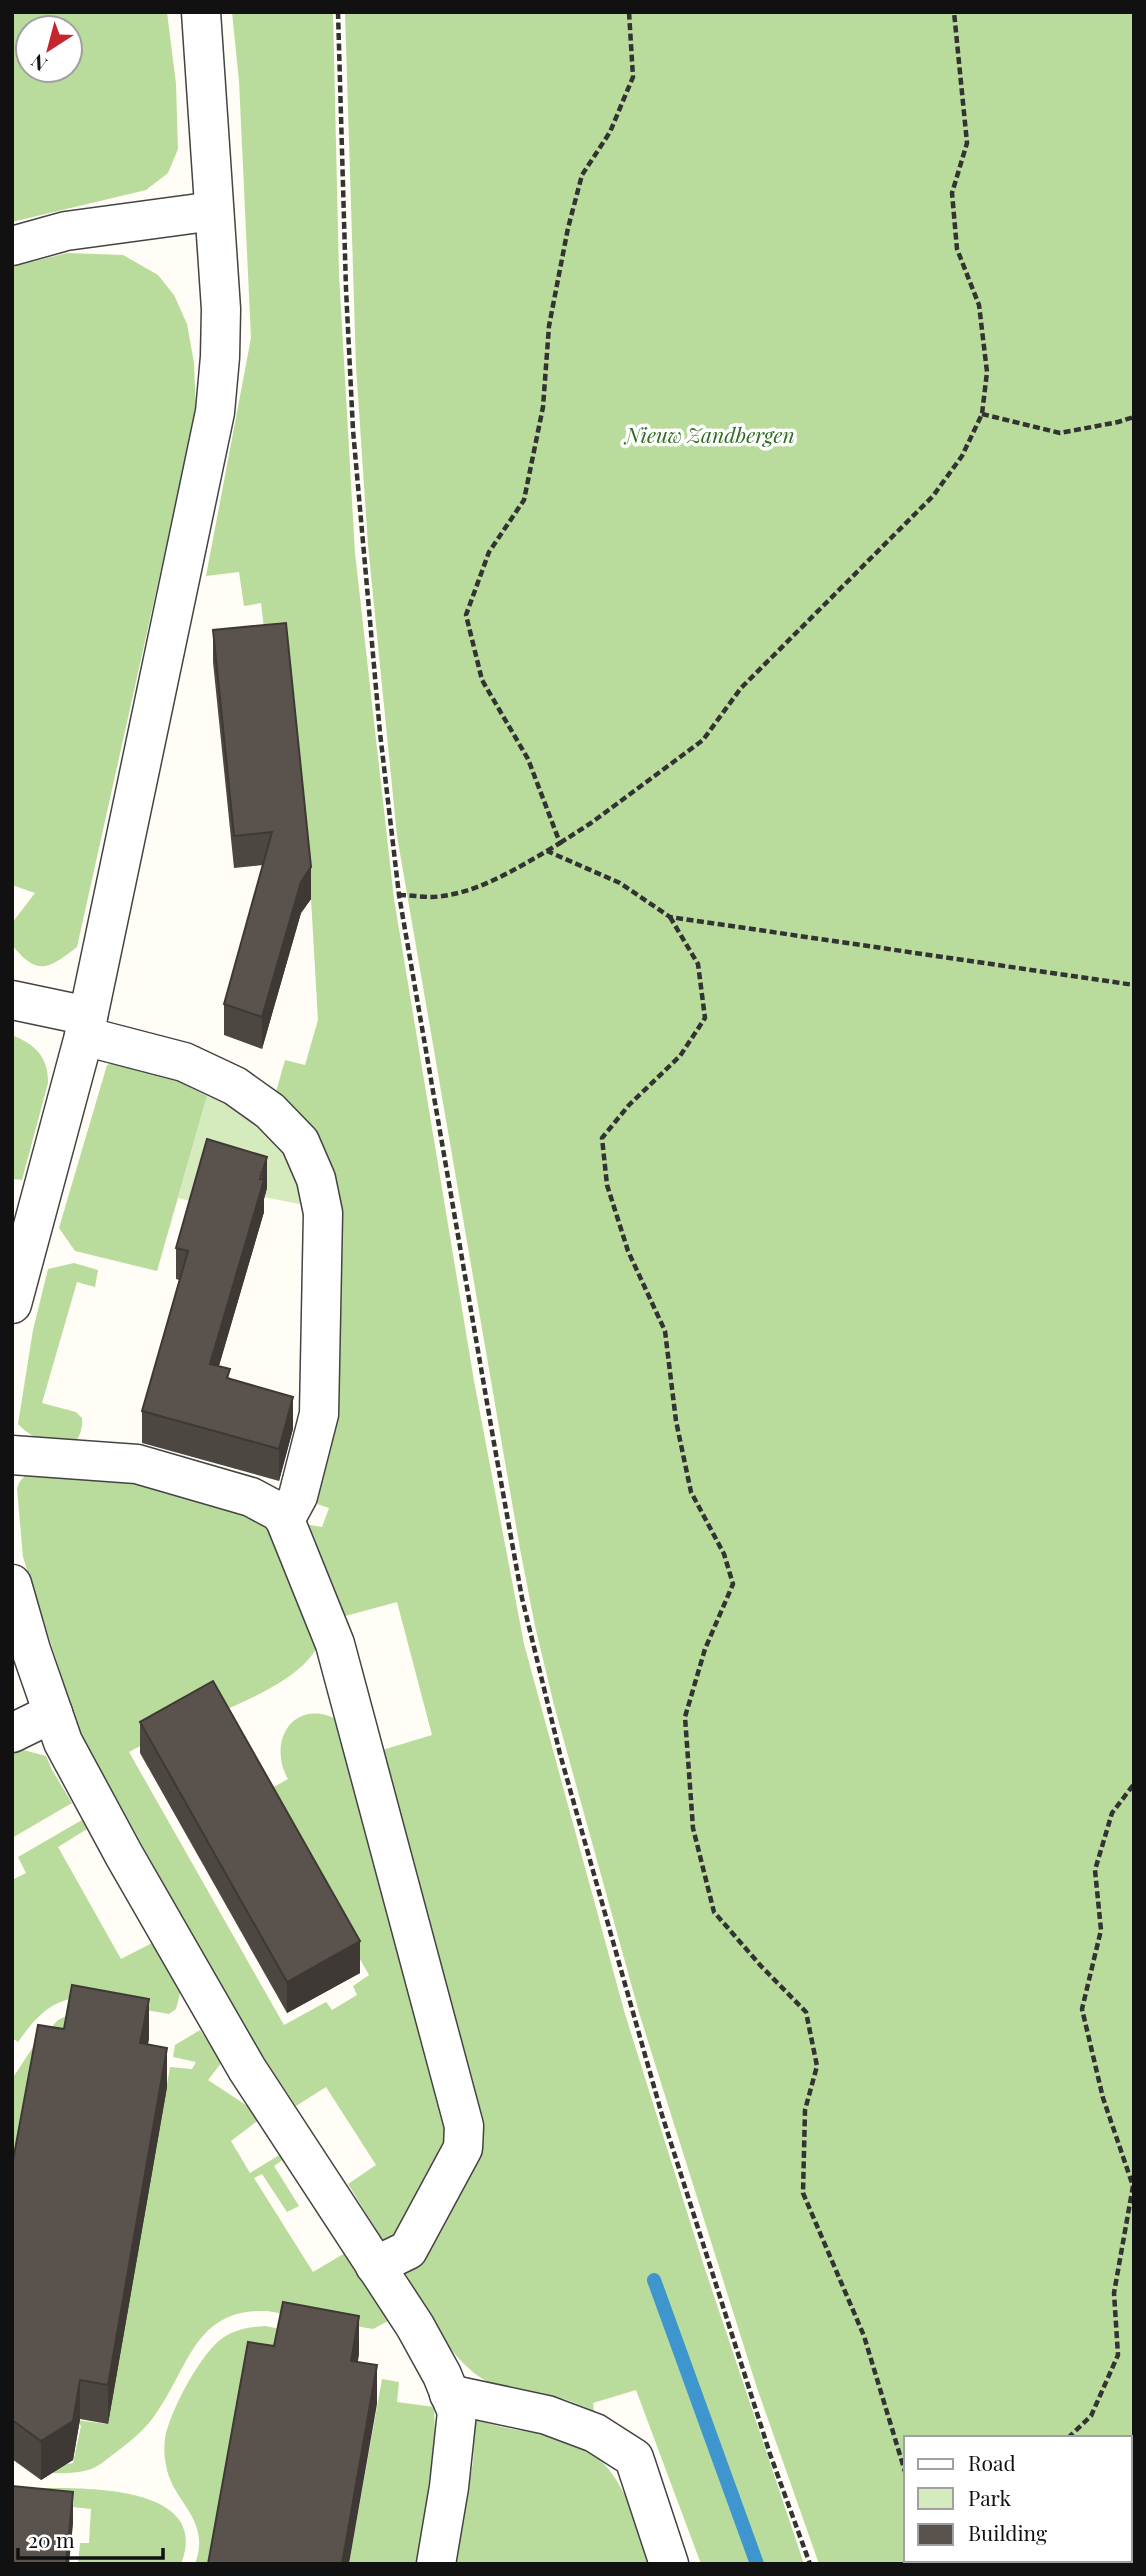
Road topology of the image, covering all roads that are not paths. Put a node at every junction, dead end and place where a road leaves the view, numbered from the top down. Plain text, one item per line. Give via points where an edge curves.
1 (201, 12) edge
2 (214, 211) junction
3 (12, 246) edge
4 (12, 1000) edge
5 (86, 1026) junction
6 (12, 1304) edge
7 (12, 1455) edge
8 (285, 1520) junction
9 (12, 1584) edge
10 (52, 1713) junction
11 (12, 1732) edge
12 (375, 2266) junction
13 (449, 2394) junction
14 (436, 2564) edge
15 (669, 2564) edge

1 - 2 lane
2 - 3 lane via 66,231
2 - 5 lane via 221,309 215,412
4 - 5 lane
5 - 6 lane
5 - 8 lane via 235,1086 270,1111 300,1142 316,1179 323,1213 319,1414 298,1496
7 - 8 lane via 137,1464 251,1497
8 - 12 lane via 335,1644 464,2126 463,2148 408,2250
9 - 10 lane
10 - 11 lane
10 - 12 lane via 99,1810 226,2035
12 - 13 lane via 420,2333
13 - 14 lane via 457,2412
13 - 15 lane via 547,2415 595,2433 634,2458

